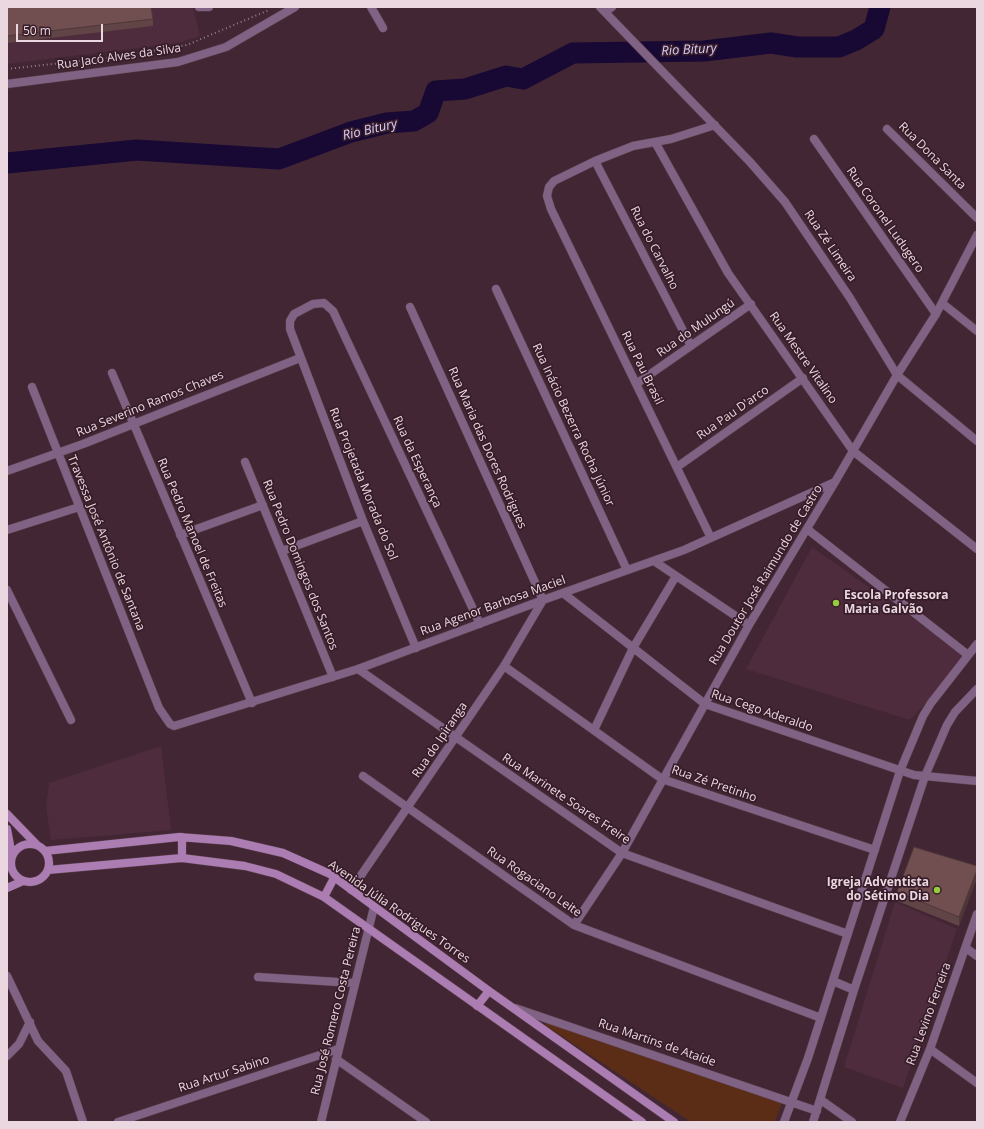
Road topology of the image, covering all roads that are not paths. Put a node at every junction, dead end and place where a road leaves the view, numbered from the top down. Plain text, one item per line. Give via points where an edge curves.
1 (199, 7) edge
2 (209, 7) edge
3 (295, 7) edge
4 (371, 7) edge
5 (606, 9) edge
6 (384, 28) dead end
7 (7, 84) edge
8 (715, 125) junction
9 (887, 129) dead end
10 (814, 139) dead end
11 (655, 142) junction
12 (595, 161) junction
13 (977, 218) edge
14 (977, 235) edge
15 (496, 289) dead end
16 (942, 303) junction
17 (750, 304) junction
18 (410, 307) dead end
19 (936, 314) junction
20 (290, 329) joint
21 (977, 331) edge
22 (691, 346) junction
23 (300, 358) junction
24 (112, 372) dead end
25 (897, 374) junction
26 (803, 378) junction
27 (636, 384) junction
28 (32, 387) dead end
29 (132, 423) junction
30 (977, 441) edge
31 (853, 451) junction
32 (58, 453) junction
33 (245, 462) dead end
34 (677, 467) junction
35 (8, 469) edge
36 (835, 482) junction
37 (263, 505) junction
38 (79, 507) junction
39 (363, 521) junction
40 (7, 530) edge
41 (807, 530) junction
42 (180, 535) junction
43 (711, 538) junction
44 (977, 550) edge
45 (282, 551) junction
46 (654, 561) junction
47 (627, 570) junction
48 (676, 576) junction
49 (7, 590) edge
50 (563, 593) junction
51 (543, 600) junction
52 (480, 624) junction
53 (749, 625) junction
54 (977, 644) edge
55 (416, 648) junction
56 (633, 648) junction
57 (968, 656) junction
58 (504, 666) junction
59 (358, 669) junction
60 (333, 677) junction
61 (976, 693) edge
62 (252, 703) junction
63 (705, 704) junction
64 (158, 708) joint
65 (70, 720) dead end
66 (594, 730) junction
67 (456, 738) junction
68 (900, 771) junction
69 (363, 776) dead end
70 (925, 776) junction
71 (662, 779) junction
72 (977, 781) edge
73 (408, 808) junction
74 (7, 814) edge
75 (7, 829) edge
76 (182, 837) junction
77 (37, 845) junction
78 (875, 850) junction
79 (45, 851) junction
80 (622, 853) junction
81 (182, 858) junction
82 (10, 861) edge
83 (48, 870) junction
84 (334, 878) junction
85 (23, 881) junction
86 (7, 888) edge
87 (352, 890) junction
88 (324, 897) junction
89 (374, 907) junction
90 (977, 914) edge
91 (574, 926) junction
92 (369, 930) junction
93 (848, 934) junction
94 (966, 948) junction
95 (977, 956) edge
96 (7, 976) edge
97 (258, 977) dead end
98 (833, 981) junction
99 (354, 984) junction
100 (854, 990) junction
101 (489, 991) junction
102 (477, 1006) junction
103 (515, 1008) junction
104 (821, 1018) junction
105 (30, 1022) junction
106 (338, 1049) junction
107 (930, 1049) junction
108 (7, 1056) edge
109 (336, 1059) junction
110 (977, 1083) edge
111 (821, 1100) junction
112 (792, 1101) junction
113 (817, 1111) junction
114 (83, 1122) edge
115 (118, 1122) edge
116 (321, 1122) edge
117 (426, 1122) edge
118 (642, 1122) edge
119 (674, 1122) edge
120 (784, 1122) edge
121 (814, 1122) edge
122 (852, 1122) edge
123 (900, 1122) edge

1 - 2 street
3 - 7 street, Rua Jacó Alves da Silva via 226,47 178,62
4 - 6 street
5 - 8 street, Rua Zé Limeira
8 - 11 street, Rua Pau Brasil
8 - 25 street, Rua Zé Limeira via 770,184 793,213
9 - 13 street, Rua Dona Santa
10 - 19 street, Rua Coronel Ludugero
11 - 12 street, Rua Pau Brasil via 633,146
11 - 17 street, Rua Mestre Vitalino via 728,272
12 - 22 street, Rua do Carvalho
12 - 27 street, Rua Pau Brasil via 554,181 547,196
14 - 16 street, Rua Doutor José Raimundo de Castro
15 - 47 street, Rua Inácio Bezerra Rocha Júnior
16 - 19 street, Rua Doutor José Raimundo de Castro
16 - 21 street
17 - 22 street, Rua do Mulungú
17 - 26 street, Rua Mestre Vitalino
18 - 51 street, Rua Maria das Dores Rodrigues
19 - 25 street, Rua Doutor José Raimundo de Castro
20 - 23 street, Rua Projetada Morada do Sol
20 - 52 street, Rua da Esperança via 290,321 294,314 313,304 324,303 333,310
22 - 27 street, Rua do Mulungú
23 - 29 street, Rua Severino Ramos Chaves
23 - 39 street, Rua Projetada Morada do Sol
24 - 29 street, Rua Pedro Manoel de Freitas
25 - 30 street, Rua Zé Limeira
25 - 31 street, Rua Doutor José Raimundo de Castro
26 - 31 street, Rua Mestre Vitalino
26 - 34 street, Rua Pau D'arco
27 - 34 street, Rua Pau Brasil
28 - 32 street, Travessa José Antônio de Santana
29 - 32 street, Rua Severino Ramos Chaves
29 - 42 street, Rua Pedro Manoel de Freitas
31 - 36 street, Rua Doutor José Raimundo de Castro
31 - 44 street, Rua Mestre Vitalino
32 - 35 street, Rua Severino Ramos Chaves
32 - 38 street, Travessa José Antônio de Santana
33 - 37 street, Rua Pedro Domingos dos Santos
34 - 43 street, Rua Pau Brasil
36 - 41 street, Rua Doutor José Raimundo de Castro
36 - 43 street, Rua Agenor Barbosa Maciel
37 - 42 street
37 - 45 street, Rua Pedro Domingos dos Santos
38 - 40 street
38 - 64 street, Travessa José Antônio de Santana
39 - 45 street
39 - 55 street, Rua Projetada Morada do Sol
41 - 53 street, Rua Doutor José Raimundo de Castro
41 - 57 street
42 - 62 street, Rua Pedro Manoel de Freitas
43 - 46 street, Rua Agenor Barbosa Maciel
45 - 60 street, Rua Pedro Domingos dos Santos
46 - 47 street, Rua Agenor Barbosa Maciel
46 - 48 street
47 - 50 street, Rua Agenor Barbosa Maciel
48 - 53 street
48 - 56 street
49 - 65 street
50 - 51 street, Rua Agenor Barbosa Maciel
50 - 56 street, Rua Cego Aderaldo
51 - 52 street, Rua Agenor Barbosa Maciel
51 - 58 street, Rua do Ipiranga
52 - 55 street, Rua Agenor Barbosa Maciel
53 - 63 street, Rua Doutor José Raimundo de Castro
54 - 57 street
55 - 59 street, Rua Agenor Barbosa Maciel
56 - 63 street, Rua Cego Aderaldo
56 - 66 street
57 - 68 street via 923,716
58 - 66 street, Rua Zé Pretinho
58 - 67 street, Rua do Ipiranga
59 - 60 street, Rua Agenor Barbosa Maciel
59 - 67 street, Rua Marinete Soares Freire
60 - 62 street, Rua Agenor Barbosa Maciel
61 - 70 street via 955,712 947,724
62 - 64 street, Rua Agenor Barbosa Maciel via 174,726
63 - 68 street, Rua Cego Aderaldo
63 - 71 street, Rua Doutor José Raimundo de Castro
66 - 71 street, Rua Zé Pretinho
67 - 73 street, Rua do Ipiranga
67 - 80 street, Rua Marinete Soares Freire
68 - 70 street, Rua Cego Aderaldo via 914,776
68 - 78 street
69 - 73 street, Rua Rogaciano Leite
70 - 72 street, Rua Cego Aderaldo
70 - 100 street
71 - 78 street, Rua Zé Pretinho
71 - 80 street, Rua Doutor José Raimundo de Castro
73 - 87 street, Rua do Ipiranga
73 - 91 street, Rua Rogaciano Leite
74 - 77 main road
75 - 82 main road
76 - 79 main road, Avenida Júlia Rodrigues Torres
76 - 81 main road
76 - 84 main road, Avenida Júlia Rodrigues Torres via 231,841 283,853
77 - 79 main road
77 - 82 main road via 26,844 15,851
78 - 93 street
79 - 83 main road via 49,860
80 - 91 street, Rua Doutor José Raimundo de Castro
80 - 93 street, Rua Marinete Soares Freire
81 - 83 main road
81 - 88 main road via 245,866 276,874
82 - 85 main road via 14,873
83 - 85 main road via 35,882
84 - 87 main road, Avenida Júlia Rodrigues Torres
84 - 88 main road
85 - 86 main road
87 - 89 main road, Avenida Júlia Rodrigues Torres
88 - 92 main road
89 - 92 street, Rua José Romero Costa Pereira
89 - 101 main road, Avenida Júlia Rodrigues Torres
90 - 94 street, Rua Levino Ferreira
91 - 104 street, Rua Rogaciano Leite
92 - 99 street, Rua José Romero Costa Pereira
92 - 102 main road
93 - 98 street
94 - 95 street
94 - 107 street, Rua Levino Ferreira
96 - 105 street
97 - 99 street
98 - 100 street
98 - 104 street
99 - 106 street, Rua José Romero Costa Pereira
100 - 111 street
101 - 102 main road
101 - 103 main road, Avenida Júlia Rodrigues Torres
102 - 118 main road
103 - 112 street, Rua Martins de Ataíde
103 - 119 main road, Avenida Júlia Rodrigues Torres
104 - 112 street
105 - 108 street via 19,1044
105 - 114 street via 38,1040 66,1071
106 - 109 street, Rua José Romero Costa Pereira
106 - 115 street, Rua Artur Sabino
107 - 110 street
107 - 123 street, Rua Levino Ferreira
109 - 116 street, Rua José Romero Costa Pereira
109 - 117 street
111 - 113 street
111 - 122 street
112 - 113 street, Rua Martins de Ataíde
112 - 120 street
113 - 121 street

